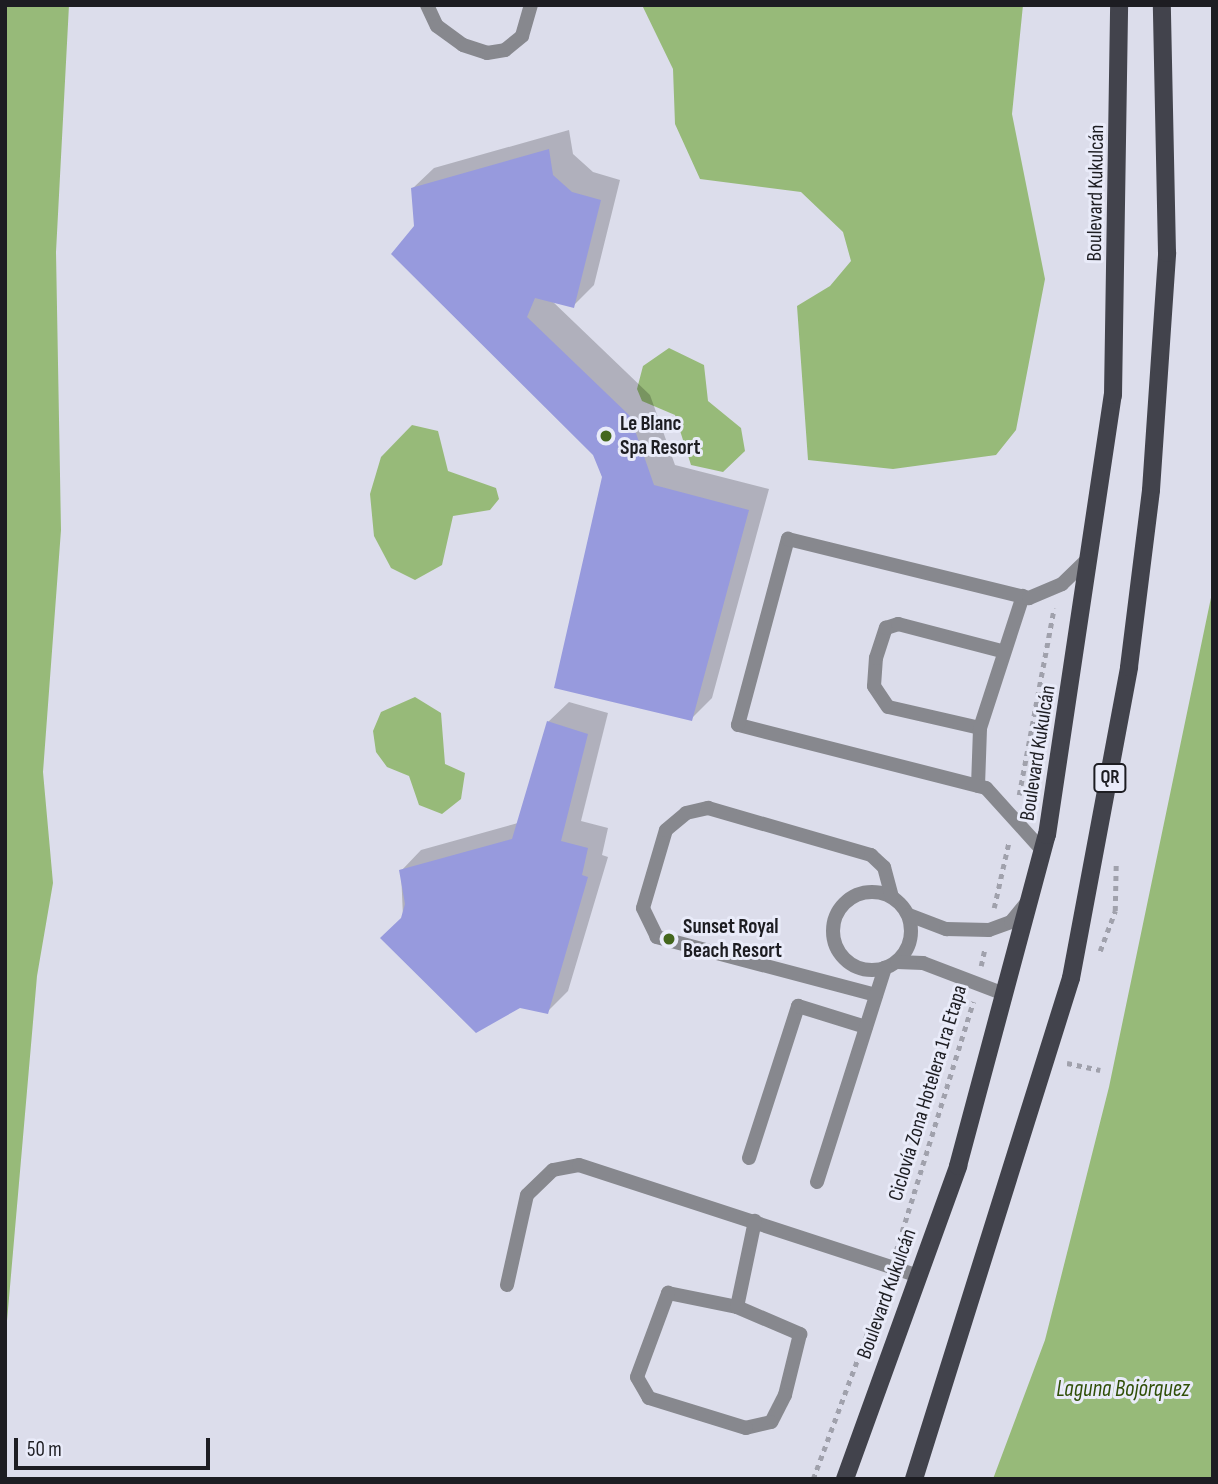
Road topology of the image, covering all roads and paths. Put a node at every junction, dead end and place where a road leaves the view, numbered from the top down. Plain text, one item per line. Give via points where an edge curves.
1 (426, 5) edge
2 (531, 5) edge
3 (1119, 5) edge
4 (1162, 5) edge
5 (1094, 554) junction
6 (1062, 583) junction
7 (1023, 596) junction
8 (1002, 651) junction
9 (980, 728) junction
10 (978, 786) junction
11 (1015, 814) junction
12 (1043, 851) junction
13 (892, 897) junction
14 (1030, 898) junction
15 (909, 915) junction
16 (989, 930) junction
17 (891, 965) junction
18 (977, 985) junction
19 (1004, 994) junction
20 (876, 995) junction
21 (866, 1027) junction
22 (1062, 1062) dead end
23 (1100, 1070) dead end
24 (749, 1158) dead end
25 (817, 1182) dead end
26 (755, 1222) junction
27 (891, 1267) junction
28 (918, 1276) junction
29 (507, 1285) dead end
30 (737, 1307) junction
31 (813, 1479) edge
32 (845, 1479) edge
33 (914, 1479) edge

1 - 2 lane via 437,26 463,46 487,53 505,50 522,36
3 - 5 main road, Boulevard Kukulcán via 1114,395
4 - 33 main road, QR via 1167,253 1152,490 1104,815 1071,978
5 - 6 lane
5 - 12 main road, Boulevard Kukulcán
6 - 7 lane
6 - 11 path, Ciclovía Zona Hotelera 1ra Etapa
7 - 8 lane
7 - 10 lane via 788,539 738,725
8 - 9 lane
8 - 9 lane via 898,624 886,628 876,658 873,686 888,707
9 - 10 lane
10 - 11 lane
11 - 12 lane
11 - 16 path, Ciclovía Zona Hotelera 1ra Etapa
12 - 14 main road, Boulevard Kukulcán
13 - 15 lane
13 - 17 lane via 878,892 852,897 833,930 849,963
13 - 20 lane via 884,867 871,855 708,807 686,813 666,830 643,908 657,937
14 - 16 lane via 1011,922
14 - 19 main road, Boulevard Kukulcán
15 - 16 lane via 946,929
15 - 17 lane via 911,941
16 - 18 path, Ciclovía Zona Hotelera 1ra Etapa
17 - 18 lane via 923,963
17 - 20 lane
18 - 19 lane
18 - 27 path, Ciclovía Zona Hotelera 1ra Etapa
19 - 28 main road, Boulevard Kukulcán via 958,1166
20 - 21 lane
21 - 24 lane via 798,1006
21 - 25 lane
22 - 23 path
26 - 27 lane
26 - 29 lane via 579,1165 553,1170 527,1195
26 - 30 lane
27 - 28 lane
27 - 31 path, Ciclovía Zona Hotelera 1ra Etapa
28 - 32 main road, Boulevard Kukulcán
30 - 30 lane via 800,1334 785,1395 771,1422 746,1428 649,1398 637,1377 668,1293

